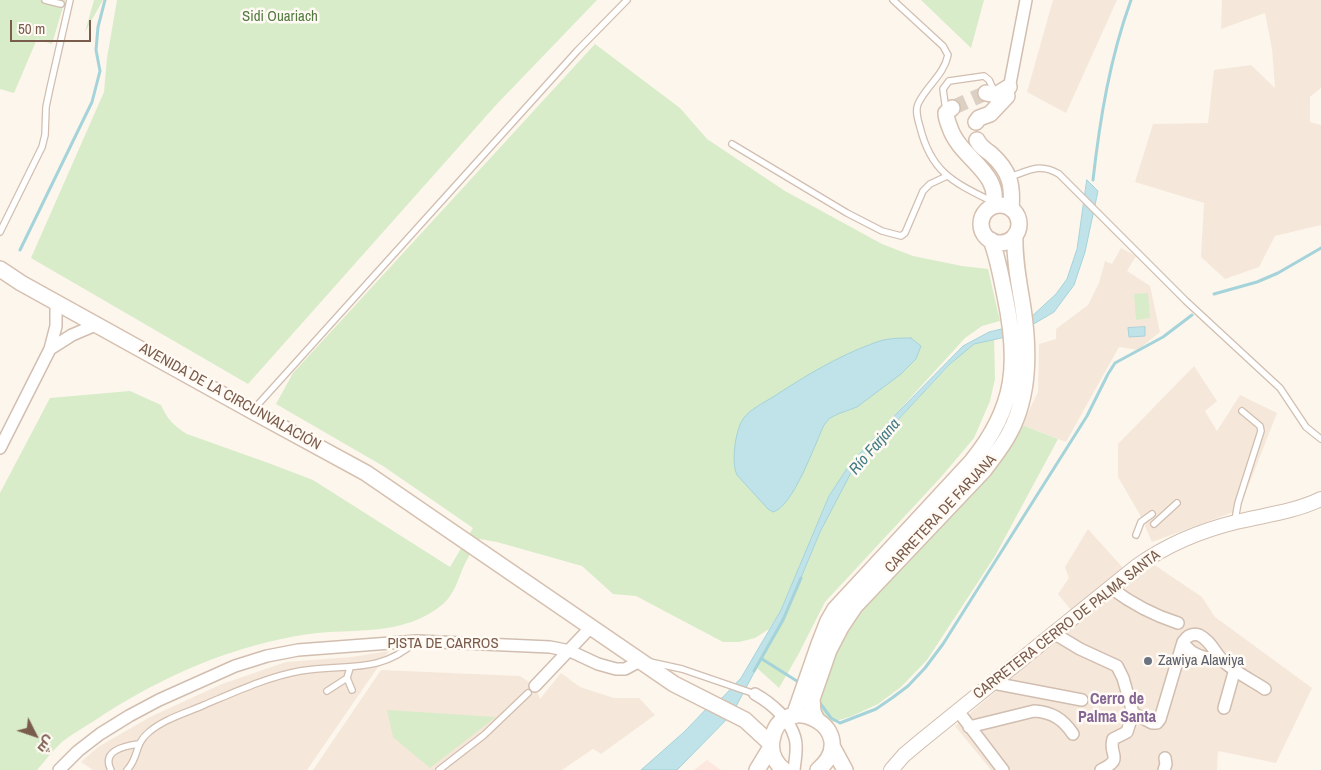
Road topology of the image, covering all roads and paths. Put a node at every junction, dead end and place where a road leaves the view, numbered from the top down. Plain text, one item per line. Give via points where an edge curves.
1 (46, 0) edge
2 (70, 0) edge
3 (627, 0) edge
4 (893, 0) edge
5 (1026, 0) edge
6 (61, 4) dead end
7 (1000, 93) junction
8 (949, 110) joint
9 (976, 122) dead end
10 (732, 144) dead end
11 (964, 152) junction
12 (947, 176) junction
13 (1009, 178) junction
14 (994, 204) junction
15 (1011, 209) junction
16 (0, 232) edge
17 (1015, 235) junction
18 (991, 240) junction
19 (0, 269) edge
20 (56, 301) junction
21 (1016, 314) junction
22 (98, 324) junction
23 (50, 349) junction
24 (1242, 411) dead end
25 (252, 412) junction
26 (1321, 439) edge
27 (0, 448) edge
28 (1321, 499) edge
29 (1178, 503) dead end
30 (1152, 514) dead end
31 (1235, 523) junction
32 (1154, 524) dead end
33 (1136, 535) dead end
34 (1111, 588) junction
35 (1178, 623) dead end
36 (591, 627) junction
37 (1055, 634) junction
38 (417, 641) junction
39 (1183, 642) junction
40 (824, 647) junction
41 (570, 651) junction
42 (1223, 660) junction
43 (640, 661) junction
44 (350, 668) junction
45 (1235, 669) junction
46 (347, 678) junction
47 (993, 683) junction
48 (532, 689) joint
49 (1265, 689) dead end
50 (352, 690) dead end
51 (327, 691) dead end
52 (808, 692) junction
53 (752, 693) joint
54 (1082, 700) dead end
55 (1224, 708) dead end
56 (958, 711) junction
57 (1133, 713) junction
58 (816, 718) junction
59 (787, 719) junction
60 (745, 720) junction
61 (969, 727) junction
62 (1073, 734) dead end
63 (138, 744) junction
64 (771, 746) junction
65 (832, 746) junction
66 (895, 765) edge
67 (782, 769) edge
68 (59, 770) edge
69 (111, 770) edge
70 (127, 770) edge
71 (439, 770) edge
72 (757, 770) edge
73 (819, 770) edge
74 (824, 770) edge
75 (846, 770) edge
76 (1003, 770) edge
77 (1101, 770) edge

1 - 6 lane
2 - 16 lane via 46,107 46,135
3 - 25 lane via 577,51
4 - 12 lane via 943,46 948,55 943,69 916,109 924,141
5 - 7 street
7 - 8 lane via 984,76 949,81 943,89
7 - 9 main road via 990,114
8 - 11 main road via 952,134
10 - 12 lane via 847,213 882,231 901,236 926,187
11 - 13 main road via 969,144 978,143
11 - 14 main road via 991,181
12 - 14 lane
13 - 15 main road, CARRETERA DE FARJANA
13 - 26 lane via 1036,168 1059,174 1204,318 1280,388 1306,427
14 - 15 main road
14 - 18 main road, CARRETERA DE FARJANA via 984,213 981,223 983,233
15 - 17 main road, CARRETERA DE FARJANA via 1018,218
17 - 18 main road via 1006,241
17 - 21 main road, CARRETERA DE FARJANA
18 - 21 main road, CARRETERA DE FARJANA
19 - 20 main road, AVENIDA DE LA CIRCUNVALACIÓN
20 - 22 main road, AVENIDA DE LA CIRCUNVALACIÓN
20 - 23 street via 56,326
21 - 40 main road, CARRETERA DE FARJANA via 1009,393 987,443 843,599 828,621
21 - 40 main road, CARRETERA DE FARJANA via 1027,348 1026,378 1010,433 966,490 855,606
22 - 23 street
22 - 25 main road, AVENIDA DE LA CIRCUNVALACIÓN
23 - 27 street
24 - 31 lane via 1260,426 1261,431 1238,503
25 - 36 main road, AVENIDA DE LA CIRCUNVALACIÓN via 366,473
28 - 31 street, CARRETERA CERRO DE PALMA SANTA via 1295,510
29 - 32 lane
30 - 33 lane via 1141,522
31 - 34 street, CARRETERA CERRO DE PALMA SANTA via 1205,531 1159,551
34 - 35 street via 1144,610
34 - 37 street, CARRETERA CERRO DE PALMA SANTA
36 - 41 street
36 - 43 main road, AVENIDA DE LA CIRCUNVALACIÓN
37 - 47 street, CARRETERA CERRO DE PALMA SANTA
37 - 57 street via 1117,666
38 - 41 street, PISTA DE CARROS via 550,647
38 - 44 lane via 392,658
38 - 68 street, PISTA DE CARROS via 298,650 235,666 129,716 100,734
39 - 42 street via 1197,655
39 - 42 street via 1192,634 1198,635
39 - 57 street via 1160,719 1152,723
40 - 52 main road, CARRETERA DE FARJANA
41 - 43 street, PISTA DE CARROS via 616,669 625,669
41 - 48 street
42 - 45 street
43 - 53 lane, PISTA DE CARROS via 682,669
43 - 60 main road, AVENIDA DE LA CIRCUNVALACIÓN via 674,684
44 - 46 lane
44 - 63 lane via 302,670 268,679 162,723 150,730
45 - 49 street
45 - 55 street
46 - 50 lane
46 - 51 lane
47 - 54 street
47 - 56 street, CARRETERA CERRO DE PALMA SANTA
48 - 71 lane via 484,735
52 - 58 main road, CARRETERA DE FARJANA
52 - 59 main road, CARRETERA DE FARJANA
53 - 59 street, PISTA DE CARROS
56 - 61 street
56 - 66 street, CARRETERA CERRO DE PALMA SANTA
57 - 77 street via 1127,732 1113,739 1113,764
58 - 59 main road via 809,715
58 - 65 main road via 826,727
59 - 60 main road
59 - 64 main road, CARRETERA DE FARJANA via 772,736
59 - 67 street, PISTA DE CARROS via 795,738 796,753
60 - 64 main road
61 - 62 street via 1034,711 1053,714
61 - 76 street
63 - 69 lane via 111,754 108,764
63 - 70 lane
64 - 67 main road
64 - 72 main road
65 - 73 main road via 826,763
65 - 75 main road
73 - 74 main road

